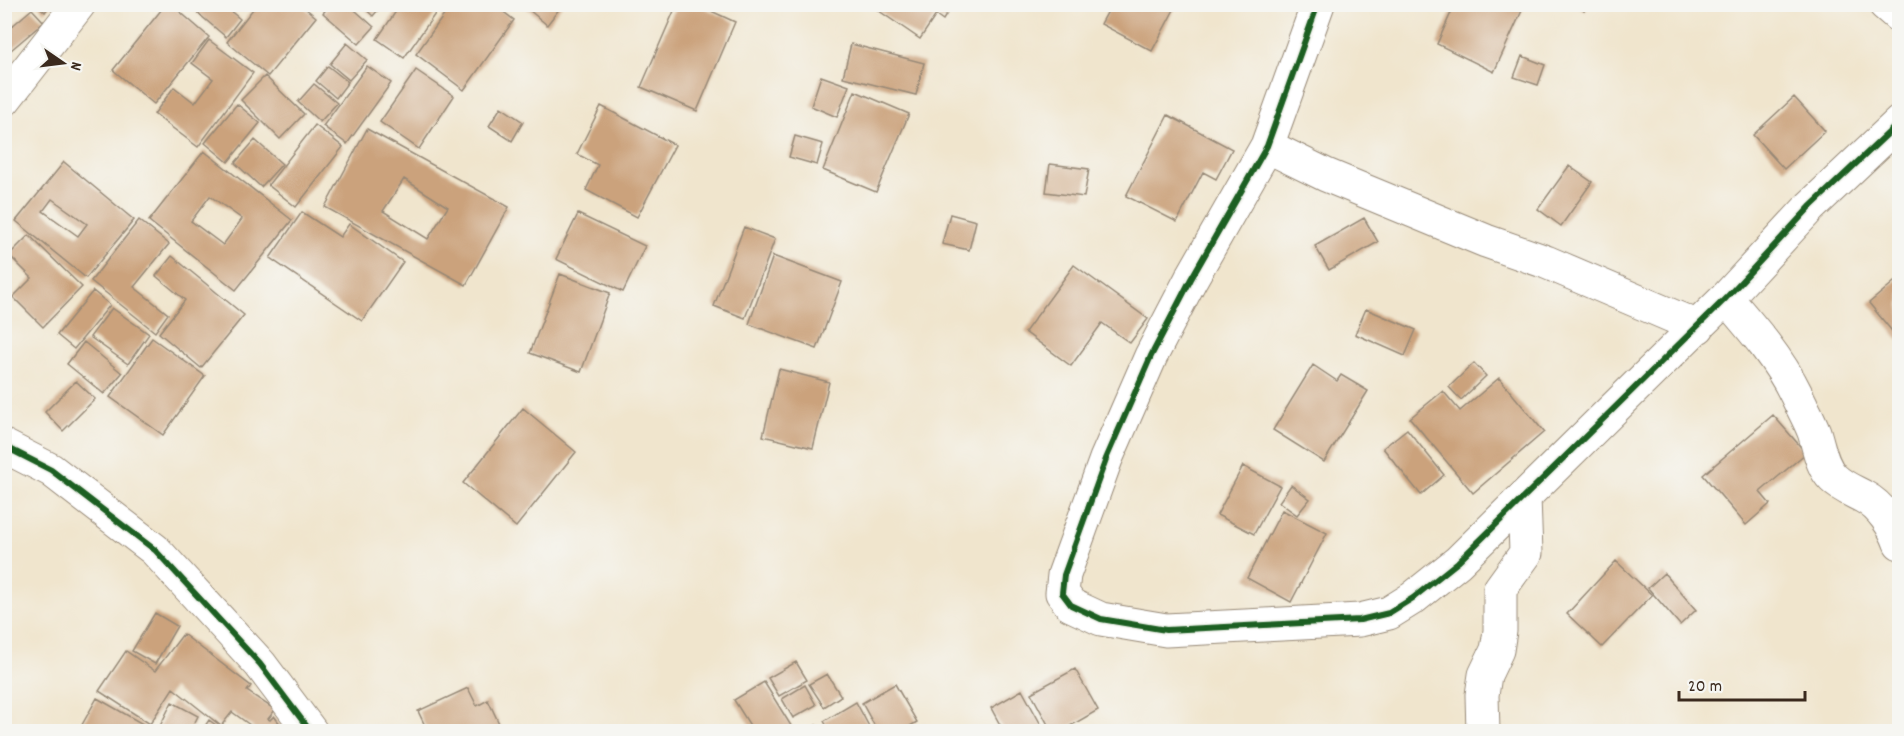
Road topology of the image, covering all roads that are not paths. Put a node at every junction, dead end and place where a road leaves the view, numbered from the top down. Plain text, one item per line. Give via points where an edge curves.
1 (79, 4) edge
2 (1318, 4) edge
3 (1886, 4) edge
4 (1899, 17) edge
5 (4, 100) edge
6 (1899, 122) edge
7 (1267, 146) junction
8 (1726, 298) junction
9 (1698, 327) junction
10 (4, 446) edge
11 (1524, 497) junction
12 (1899, 543) edge
13 (311, 732) edge
14 (1483, 732) edge

1 - 5 street
2 - 7 street
3 - 4 street
6 - 8 street via 1810,207
7 - 9 street via 1326,175
7 - 11 street via 1151,356 1106,459 1064,575 1062,593 1071,605 1101,619 1166,630 1360,620 1389,613 1413,598 1458,562
8 - 9 street
8 - 12 street via 1772,355 1795,392 1833,478 1885,514
9 - 11 street
10 - 13 street via 51,470 155,550 260,664
11 - 14 street via 1526,553 1500,589 1497,650 1485,675 1482,695

